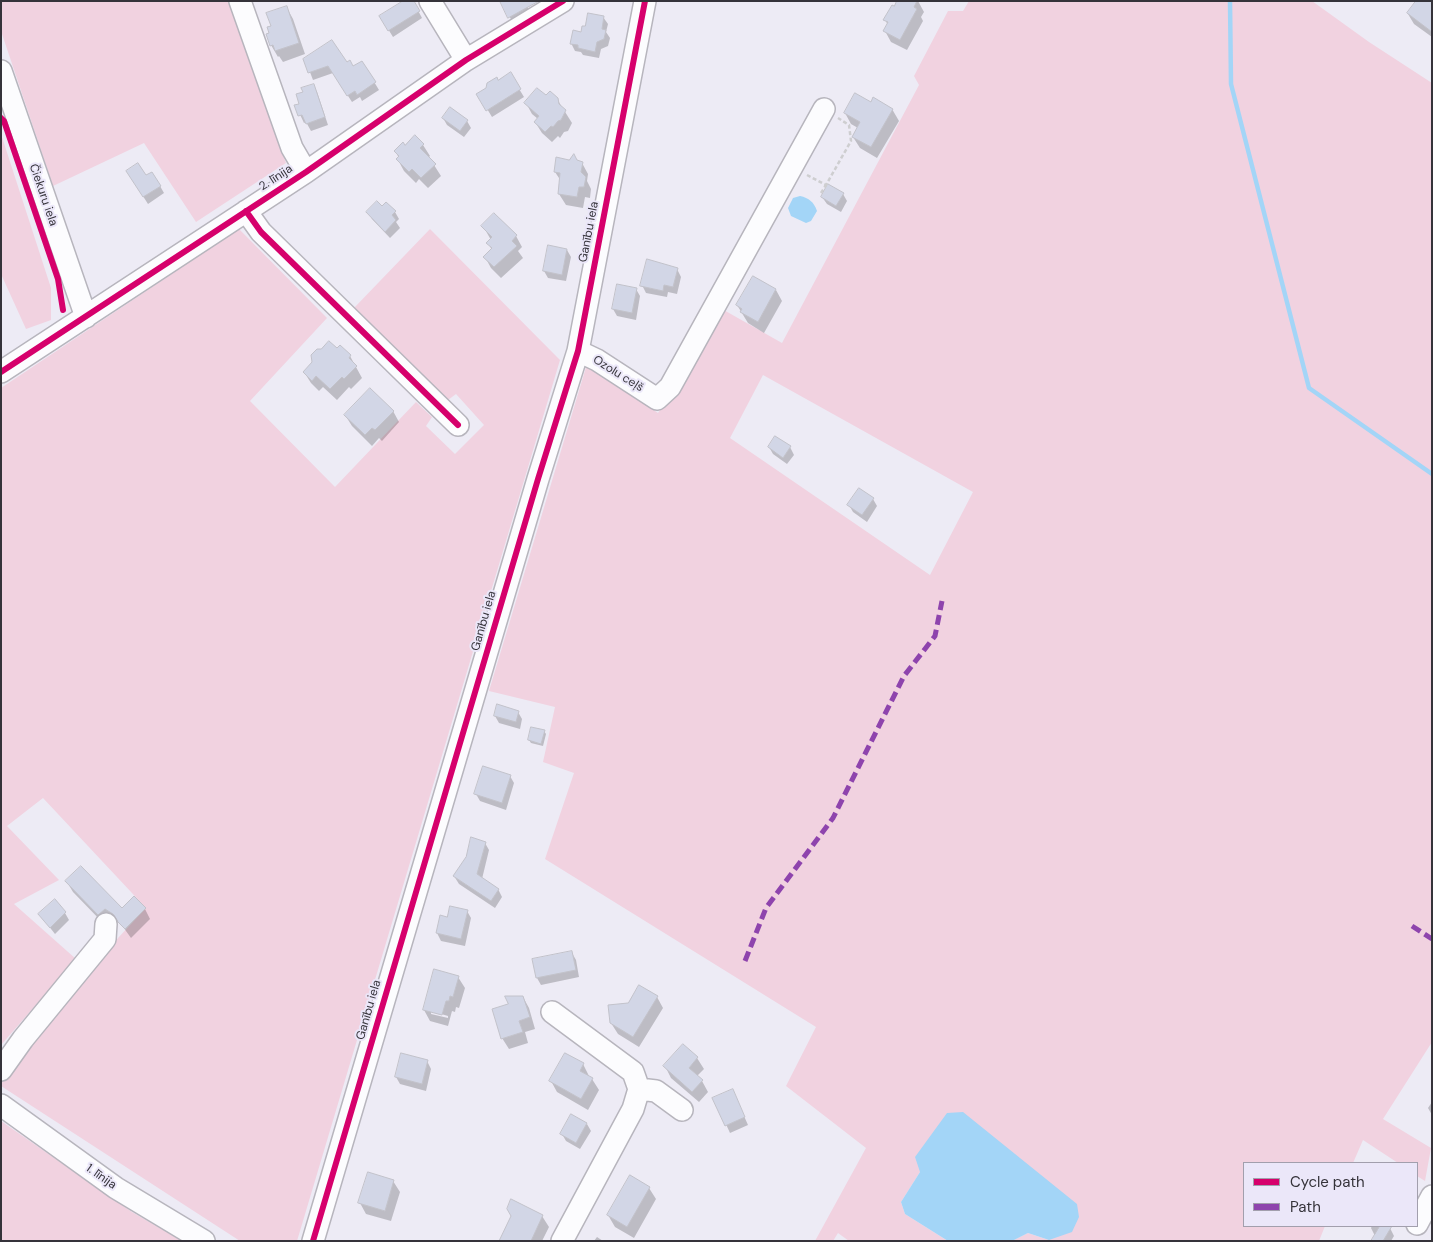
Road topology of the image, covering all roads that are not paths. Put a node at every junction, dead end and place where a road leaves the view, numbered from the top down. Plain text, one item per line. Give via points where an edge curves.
1 (240, 1) edge
2 (430, 1) edge
3 (563, 1) edge
4 (646, 1) edge
5 (466, 60) junction
6 (1, 71) edge
7 (824, 109) road end
8 (306, 172) junction
9 (246, 211) junction
10 (86, 317) junction
11 (578, 351) junction
12 (1, 372) edge
13 (458, 425) dead end
14 (106, 924) dead end
15 (552, 1012) dead end
16 (1, 1070) edge
17 (639, 1089) junction
18 (1, 1105) edge
19 (682, 1110) dead end
20 (1432, 1196) edge
21 (1418, 1221) edge
22 (1415, 1227) edge
23 (204, 1241) edge
24 (313, 1241) edge
25 (562, 1241) edge
26 (1408, 1241) edge

1 - 8 street via 292,148
2 - 5 street
3 - 5 street, 2. līnija
4 - 11 street, Ganību iela
5 - 8 street, 2. līnija
6 - 10 street, Čiekuru iela
7 - 11 street, Ozolu ceļš via 670,387 657,400
8 - 9 street, 2. līnija
9 - 10 street, 2. līnija
9 - 13 street via 260,232
10 - 12 street, 2. līnija
11 - 24 street, Ganību iela
14 - 16 street via 105,939
15 - 17 street via 633,1072
17 - 19 street via 656,1091
17 - 25 street via 633,1110
18 - 23 street, 1. līnija via 116,1188
20 - 21 street
22 - 26 street

